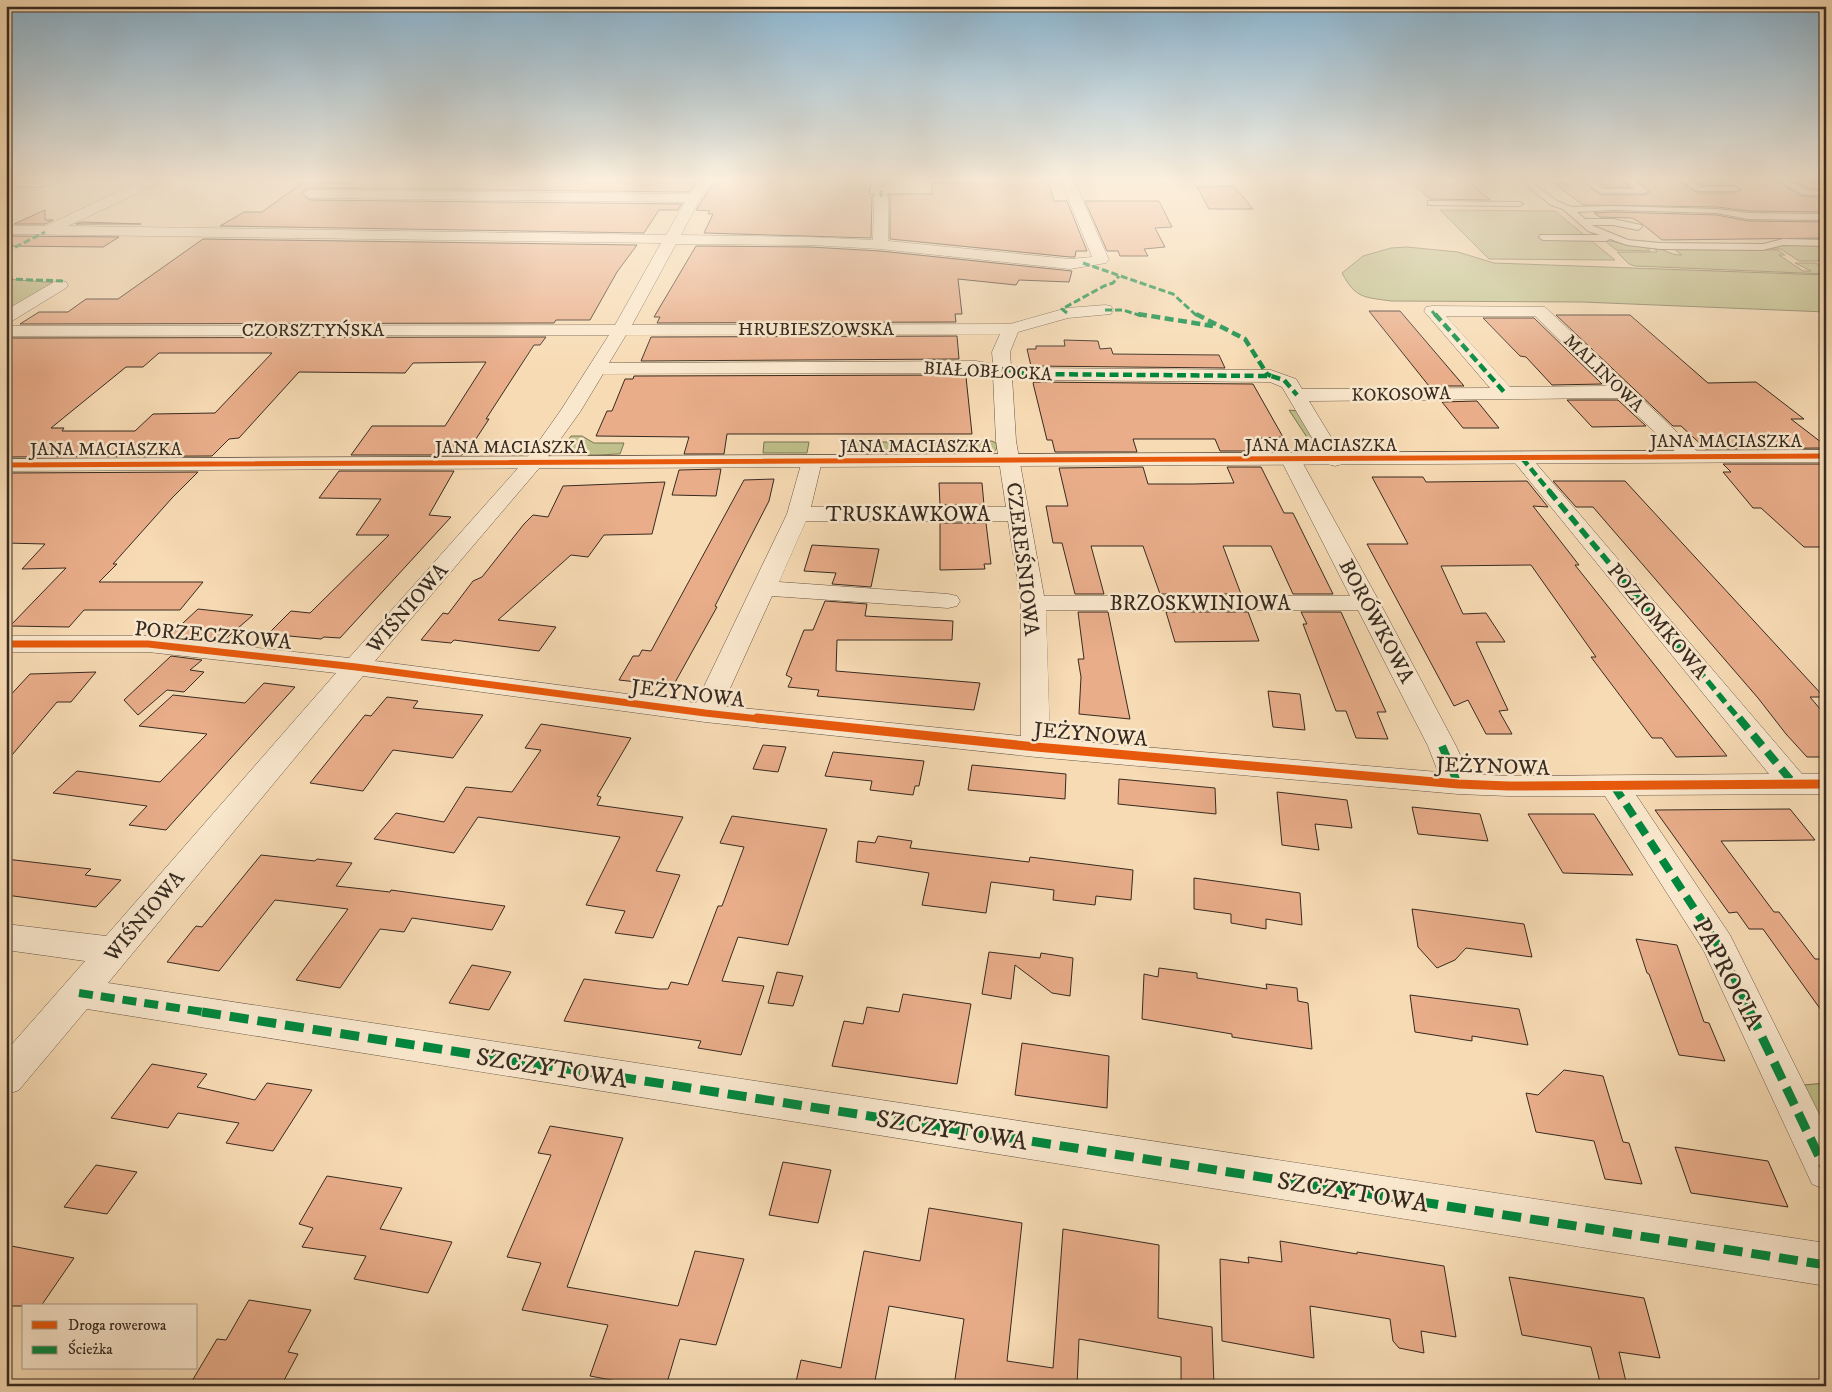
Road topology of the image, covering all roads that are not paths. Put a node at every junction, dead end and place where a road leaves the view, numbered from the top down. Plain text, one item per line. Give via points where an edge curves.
1 (669, 243) edge
2 (844, 243) edge
3 (1094, 243) edge
4 (1632, 243) edge
5 (1779, 243) edge
6 (880, 245) joint
7 (60, 285) dead end
8 (1105, 310) dead end
9 (6, 317) edge
10 (620, 329) junction
11 (1011, 329) junction
12 (6, 331) edge
13 (597, 369) junction
14 (1002, 369) junction
15 (1625, 392) junction
16 (1505, 393) junction
17 (1297, 395) junction
18 (1691, 456) junction
19 (1826, 456) edge
20 (1521, 458) junction
21 (1291, 460) junction
22 (1335, 460) junction
23 (812, 461) junction
24 (1010, 461) junction
25 (534, 462) junction
26 (6, 465) edge
27 (798, 514) junction
28 (1018, 514) junction
29 (763, 588) junction
30 (948, 601) dead end
31 (1032, 603) junction
32 (1368, 603) junction
33 (6, 644) edge
34 (356, 667) junction
35 (705, 713) junction
36 (1036, 747) junction
37 (1458, 784) junction
38 (1794, 784) junction
39 (1826, 784) edge
40 (1614, 786) junction
41 (6, 937) edge
42 (114, 951) junction
43 (79, 994) junction
44 (6, 1078) edge
45 (1826, 1171) edge
46 (1826, 1265) edge

1 - 10 street, WIŚNIOWA
2 - 6 street
3 - 6 street via 1101,260 1070,264
4 - 5 lane via 1763,247
7 - 9 street
8 - 11 street, HRUBIESZOWSKA via 1067,313
10 - 11 street, HRUBIESZOWSKA
10 - 12 street, CZORSZTYŃSKA
10 - 13 street, WIŚNIOWA
11 - 14 street, CZEREŚNIOWA via 1002,352
13 - 14 street, BIAŁOBŁOCKA
13 - 25 street, WIŚNIOWA
14 - 17 street, BIAŁOBŁOCKA via 1038,374 1271,376 1284,380
14 - 24 street, CZEREŚNIOWA
15 - 16 street, KOKOSOWA
15 - 16 street, MALINOWA via 1539,311 1432,311
15 - 18 street, MALINOWA
16 - 17 street, KOKOSOWA
17 - 22 street, BIAŁOBŁOCKA
18 - 19 street, JANA MACIASZKA
18 - 20 street, JANA MACIASZKA
20 - 22 street, JANA MACIASZKA
20 - 38 street, POZIOMKOWA
21 - 22 street, JANA MACIASZKA
21 - 24 street, JANA MACIASZKA
21 - 32 street, BORÓWKOWA
23 - 24 street, JANA MACIASZKA
23 - 25 street, JANA MACIASZKA
23 - 27 street, TRUSKAWKOWA
24 - 28 street, CZEREŚNIOWA
25 - 26 street, JANA MACIASZKA
25 - 34 street, WIŚNIOWA
27 - 28 street, TRUSKAWKOWA
27 - 29 street, TRUSKAWKOWA
28 - 31 street, CZEREŚNIOWA
29 - 30 street
29 - 35 street, TRUSKAWKOWA
31 - 32 street, BRZOSKWINIOWA
31 - 36 street, CZEREŚNIOWA
32 - 37 street, BORÓWKOWA via 1442,746
33 - 34 street, PORZECZKOWA via 148,644
34 - 35 street, JEŻYNOWA
34 - 42 street, WIŚNIOWA
35 - 36 street, JEŻYNOWA
36 - 37 street, JEŻYNOWA
37 - 40 street, JEŻYNOWA
38 - 39 street, JEŻYNOWA
38 - 40 street, JEŻYNOWA
40 - 45 street, PAPROCIA via 1718,945
41 - 42 street
42 - 43 street, WIŚNIOWA
43 - 44 street, WIŚNIOWA
43 - 46 street, SZCZYTOWA

